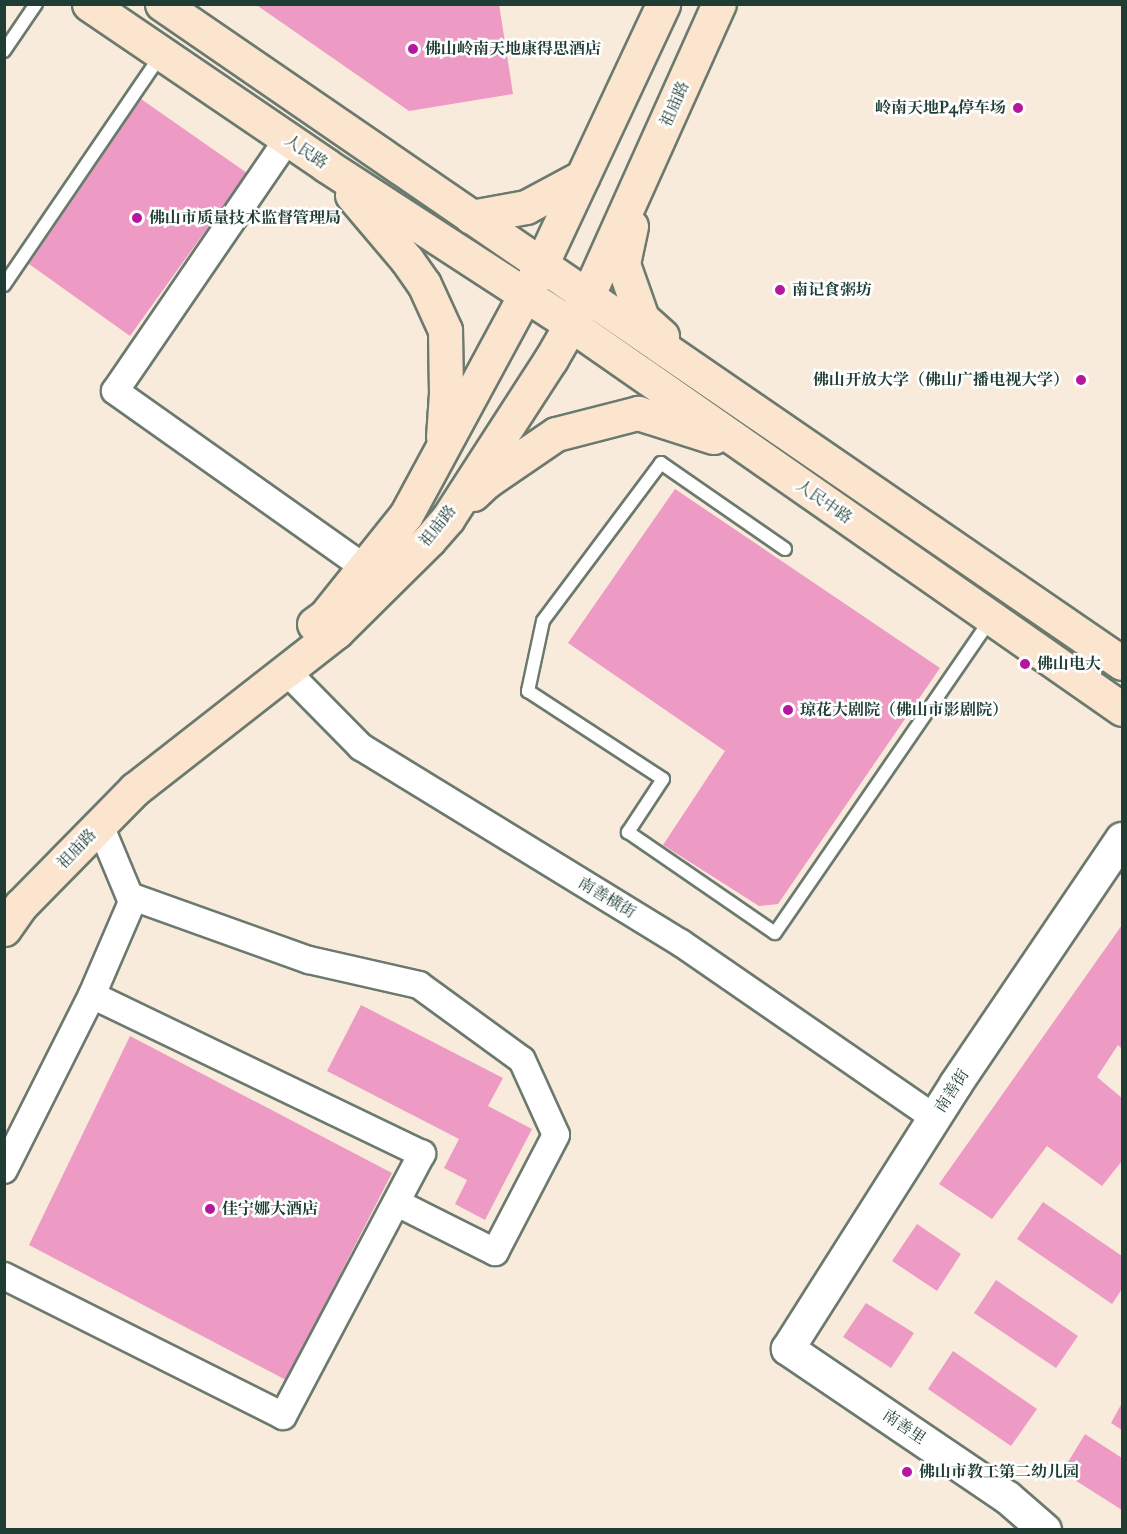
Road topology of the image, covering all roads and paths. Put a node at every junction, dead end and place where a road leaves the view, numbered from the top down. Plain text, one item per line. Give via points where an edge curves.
1 (36, 4) edge
2 (88, 4) edge
3 (162, 4) edge
4 (663, 4) edge
5 (719, 4) edge
6 (4, 51) edge
7 (162, 54) junction
8 (660, 139) junction
9 (287, 140) junction
10 (327, 166) junction
11 (582, 177) junction
12 (471, 217) junction
13 (541, 265) junction
14 (4, 285) edge
15 (526, 295) junction
16 (588, 295) junction
17 (570, 324) junction
18 (717, 386) junction
19 (442, 448) junction
20 (748, 448) junction
21 (448, 518) junction
22 (785, 549) dead end
23 (364, 567) junction
24 (992, 618) junction
25 (1122, 663) edge
26 (286, 671) junction
27 (1122, 709) edge
28 (99, 825) junction
29 (1122, 839) edge
30 (130, 896) junction
31 (4, 897) edge
32 (4, 930) edge
33 (92, 995) junction
34 (935, 1118) junction
35 (4, 1170) edge
36 (397, 1203) junction
37 (4, 1276) edge
38 (788, 1349) joint
39 (1045, 1530) edge

1 - 6 lane
2 - 7 main road, 人民路
3 - 12 main road
4 - 11 main road, 祖庙路
5 - 8 main road, 祖庙路
7 - 9 main road, 人民路
7 - 14 lane
8 - 16 main road, 祖庙路
8 - 18 main road via 635,204 623,264 642,318
9 - 10 main road, 人民路
9 - 23 street via 115,391
10 - 15 main road, 人民路
10 - 19 main road via 407,260 424,284 445,330
11 - 12 main road via 526,207
11 - 13 main road, 祖庙路
12 - 13 main road
13 - 15 main road, 祖庙路
13 - 16 main road
15 - 17 main road, 人民中路
15 - 19 main road, 祖庙路
16 - 17 main road, 祖庙路
16 - 18 main road
17 - 20 main road, 人民中路
17 - 21 main road, 祖庙路
18 - 25 main road
19 - 23 main road, 祖庙路 via 406,515
20 - 21 main road via 638,413 556,434 487,481
20 - 24 main road, 人民中路
21 - 26 main road, 祖庙路 via 336,632
22 - 24 lane via 661,463 543,621 528,691 663,779 628,832 775,933
23 - 31 main road, 祖庙路 via 325,616 119,777
24 - 27 main road, 人民中路
26 - 28 main road, 祖庙路 via 135,789
26 - 34 street, 南善横街 via 361,747 681,943
28 - 30 street
28 - 32 main road, 祖庙路 via 21,905
29 - 34 street, 南善街
30 - 33 street via 132,902
30 - 36 street via 309,960 419,985 522,1060 556,1135 495,1252
33 - 35 street
33 - 36 street via 422,1154
34 - 38 street, 南善街
36 - 37 street via 283,1416
38 - 39 street, 南善里 via 1008,1498

